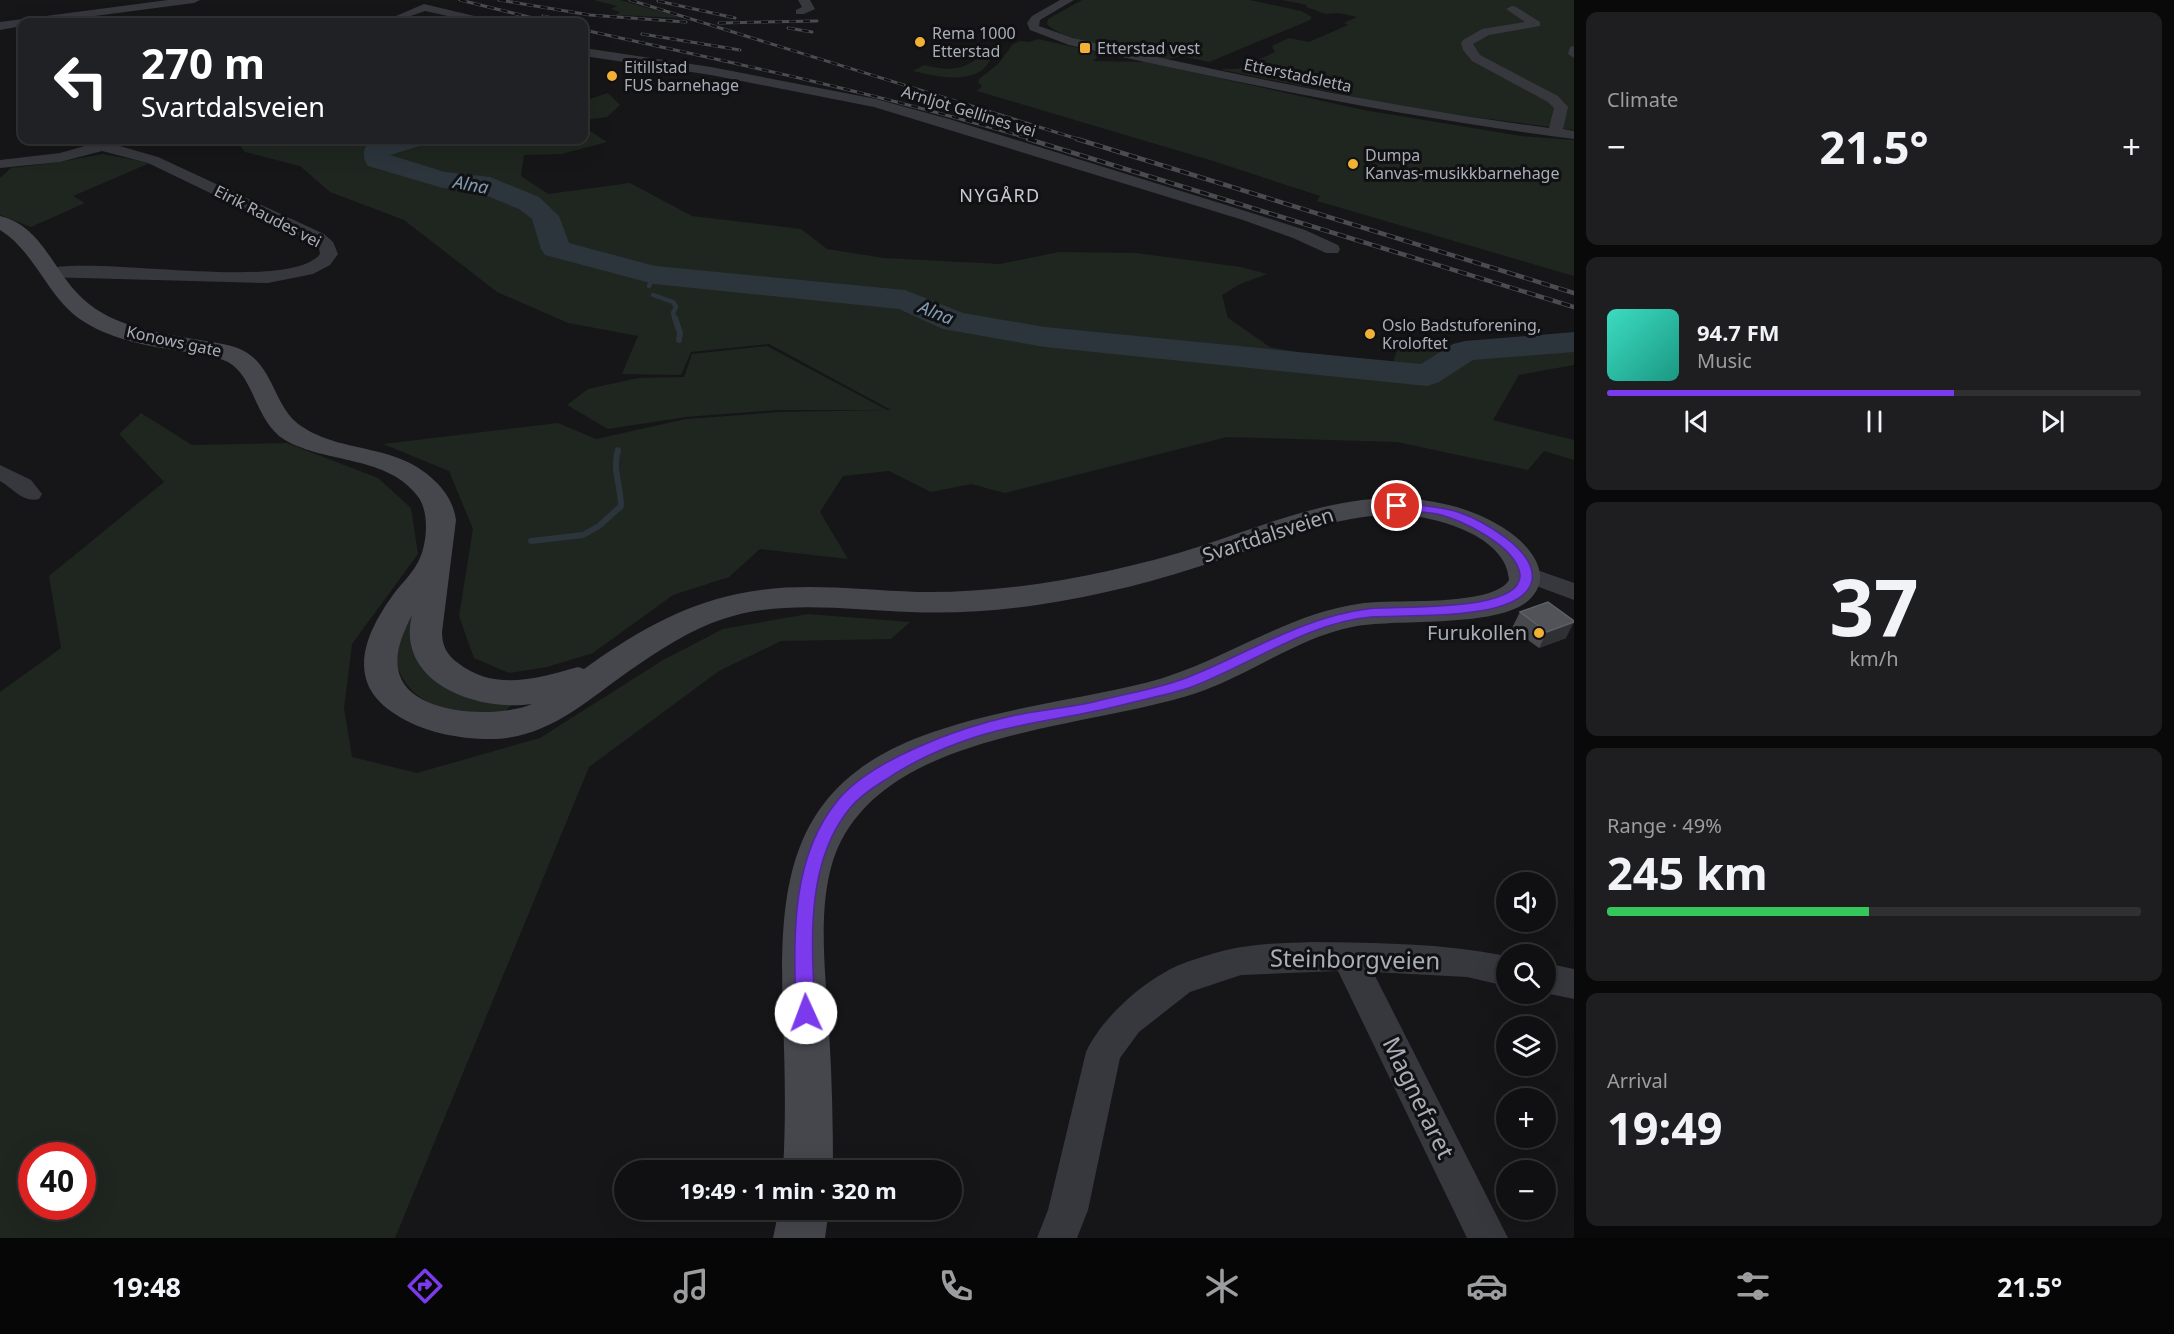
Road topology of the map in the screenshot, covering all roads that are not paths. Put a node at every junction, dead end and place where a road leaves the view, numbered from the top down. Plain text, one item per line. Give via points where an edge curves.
1 (194, 0) edge
2 (437, 0) edge
3 (804, 0) edge
4 (1068, 0) edge
5 (424, 7) junction
6 (1512, 9) dead end
7 (800, 12) dead end
8 (60, 18) edge
9 (397, 18) dead end
10 (470, 18) edge
11 (18, 24) edge
12 (0, 26) edge
13 (588, 53) edge
14 (1555, 133) junction
15 (1574, 135) edge
16 (107, 144) edge
17 (102, 146) junction
18 (0, 164) edge
19 (0, 222) edge
20 (1332, 249) dead end
21 (50, 273) junction
22 (314, 442) joint
23 (0, 472) edge
24 (0, 491) edge
25 (435, 563) junction
26 (1526, 574) junction
27 (1574, 592) edge
28 (611, 667) junction
29 (1349, 958) junction
30 (1496, 968) edge
31 (1556, 980) edge
32 (1574, 984) edge
33 (808, 1160) edge
34 (802, 1220) edge
35 (799, 1238) edge
36 (1057, 1238) edge
37 (1488, 1238) edge

1 - 8 street
2 - 5 street
3 - 7 street via 809,9
4 - 14 street, Etterstadsletta via 1036,18 1033,25 1039,31 1084,45 1314,96
5 - 9 street
5 - 10 street
6 - 14 street via 1536,24 1486,32 1467,43 1469,50 1476,58 1561,107
11 - 12 street
13 - 20 street, Arnljot Gellines vei via 785,84 911,112 1249,217
14 - 15 street, Etterstadsletta
16 - 17 street
17 - 18 street via 50,159
17 - 21 street, Eirik Raudes vei via 153,160 318,238 327,246 328,257 311,268 286,276
19 - 21 street, Konows gate via 20,232
21 - 22 street, Konows gate via 75,306 109,326 242,359 284,427
22 - 25 street, Svartdalsveien via 393,465 421,483 439,507 441,540
23 - 24 street via 31,494
25 - 28 street, Svartdalsveien via 426,643 438,665 455,678 487,691 524,693 549,690
25 - 28 street, Svartdalsveien via 391,623 381,650 384,682 408,706 470,726 519,723 565,702
26 - 27 street
26 - 28 street, Svartdalsveien via 1510,547 1475,524 1437,510 1377,506 1310,518 1191,559 1111,581 1017,597 921,602 804,597 743,603 694,619
26 - 33 street via 1517,594 1497,604 1346,616 1188,682 1085,709 1010,722 939,744 895,765 859,789 823,836 805,909
29 - 30 street, Steinborgveien via 1413,958
29 - 36 street, Steinborgveien via 1257,958 1207,971 1179,981 1127,1021 1104,1052 1068,1210
29 - 37 street, Magnefaret
31 - 32 street
34 - 35 street

